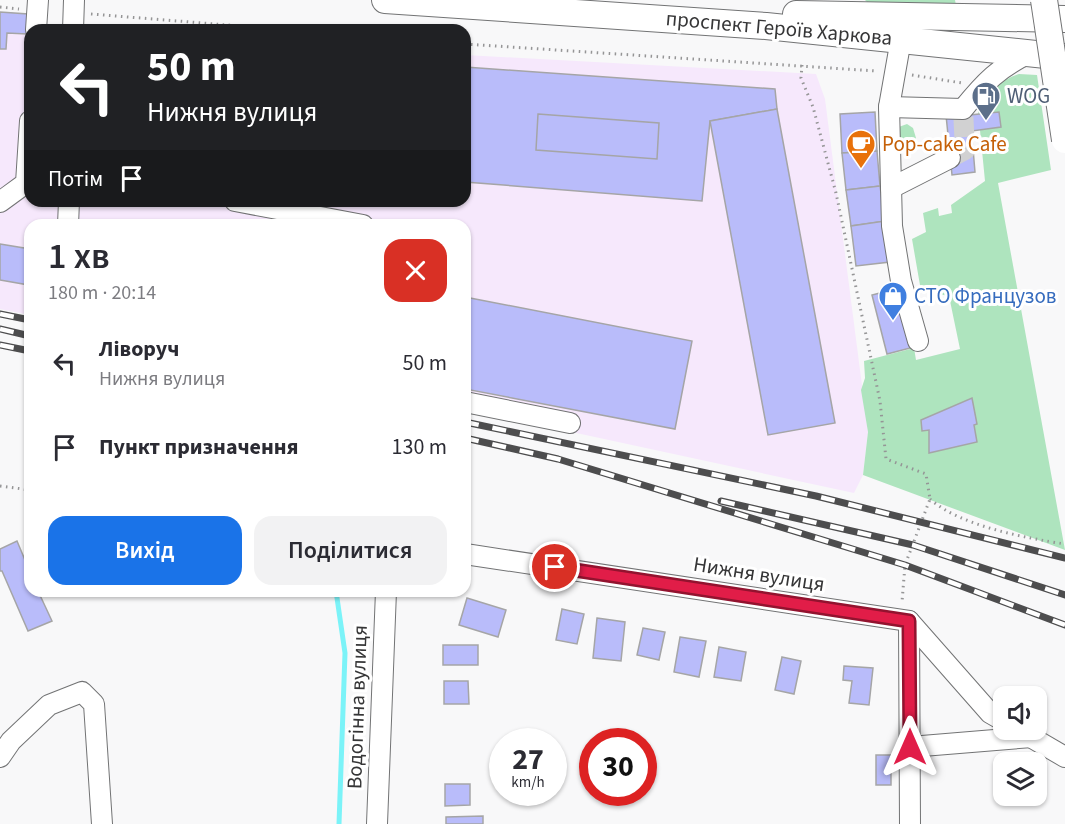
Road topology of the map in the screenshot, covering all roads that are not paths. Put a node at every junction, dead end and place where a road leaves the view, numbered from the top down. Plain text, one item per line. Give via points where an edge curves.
1 (385, 0) edge
2 (609, 0) edge
3 (1044, 0) edge
4 (37, 5) edge
5 (979, 6) edge
6 (840, 7) edge
7 (568, 12) junction
8 (1065, 19) edge
9 (36, 24) edge
10 (872, 36) junction
11 (901, 39) junction
12 (1030, 53) junction
13 (1065, 57) edge
14 (889, 107) junction
15 (1065, 140) edge
16 (950, 158) tunnel mouth
17 (24, 184) edge
18 (891, 188) junction
19 (0, 202) edge
20 (267, 207) edge
21 (331, 219) edge
22 (918, 341) dead end
23 (471, 403) edge
24 (570, 423) dead end
25 (471, 555) edge
26 (386, 597) edge
27 (904, 620) junction
28 (993, 715) edge
29 (993, 737) edge
30 (1036, 740) edge
31 (910, 747) junction
32 (0, 757) edge
33 (1065, 757) edge
34 (102, 824) edge
35 (377, 824) edge
36 (910, 824) edge

1 - 7 main road, проспект Героїв Харкова
2 - 7 main road
3 - 15 main road, bridge
4 - 9 street
5 - 6 main road
5 - 8 main road via 1017,18
5 - 12 main road via 996,40
6 - 7 main road via 789,14 633,6
6 - 10 main road via 850,26
7 - 10 main road, проспект Героїв Харкова
10 - 11 main road, проспект Героїв Харкова
11 - 12 main road, проспект Героїв Харкова
11 - 14 street
12 - 13 main road, проспект Героїв Харкова
12 - 14 street via 1000,69 963,109
14 - 18 street
16 - 18 street
17 - 19 street
18 - 22 street via 892,226 901,281
20 - 21 street
23 - 24 street
25 - 27 street, Нижня вулиця
26 - 35 street, Водогінна вулиця
27 - 28 street
27 - 31 street
29 - 31 street
30 - 33 street
31 - 36 street
32 - 34 street via 49,705 82,692 94,704

